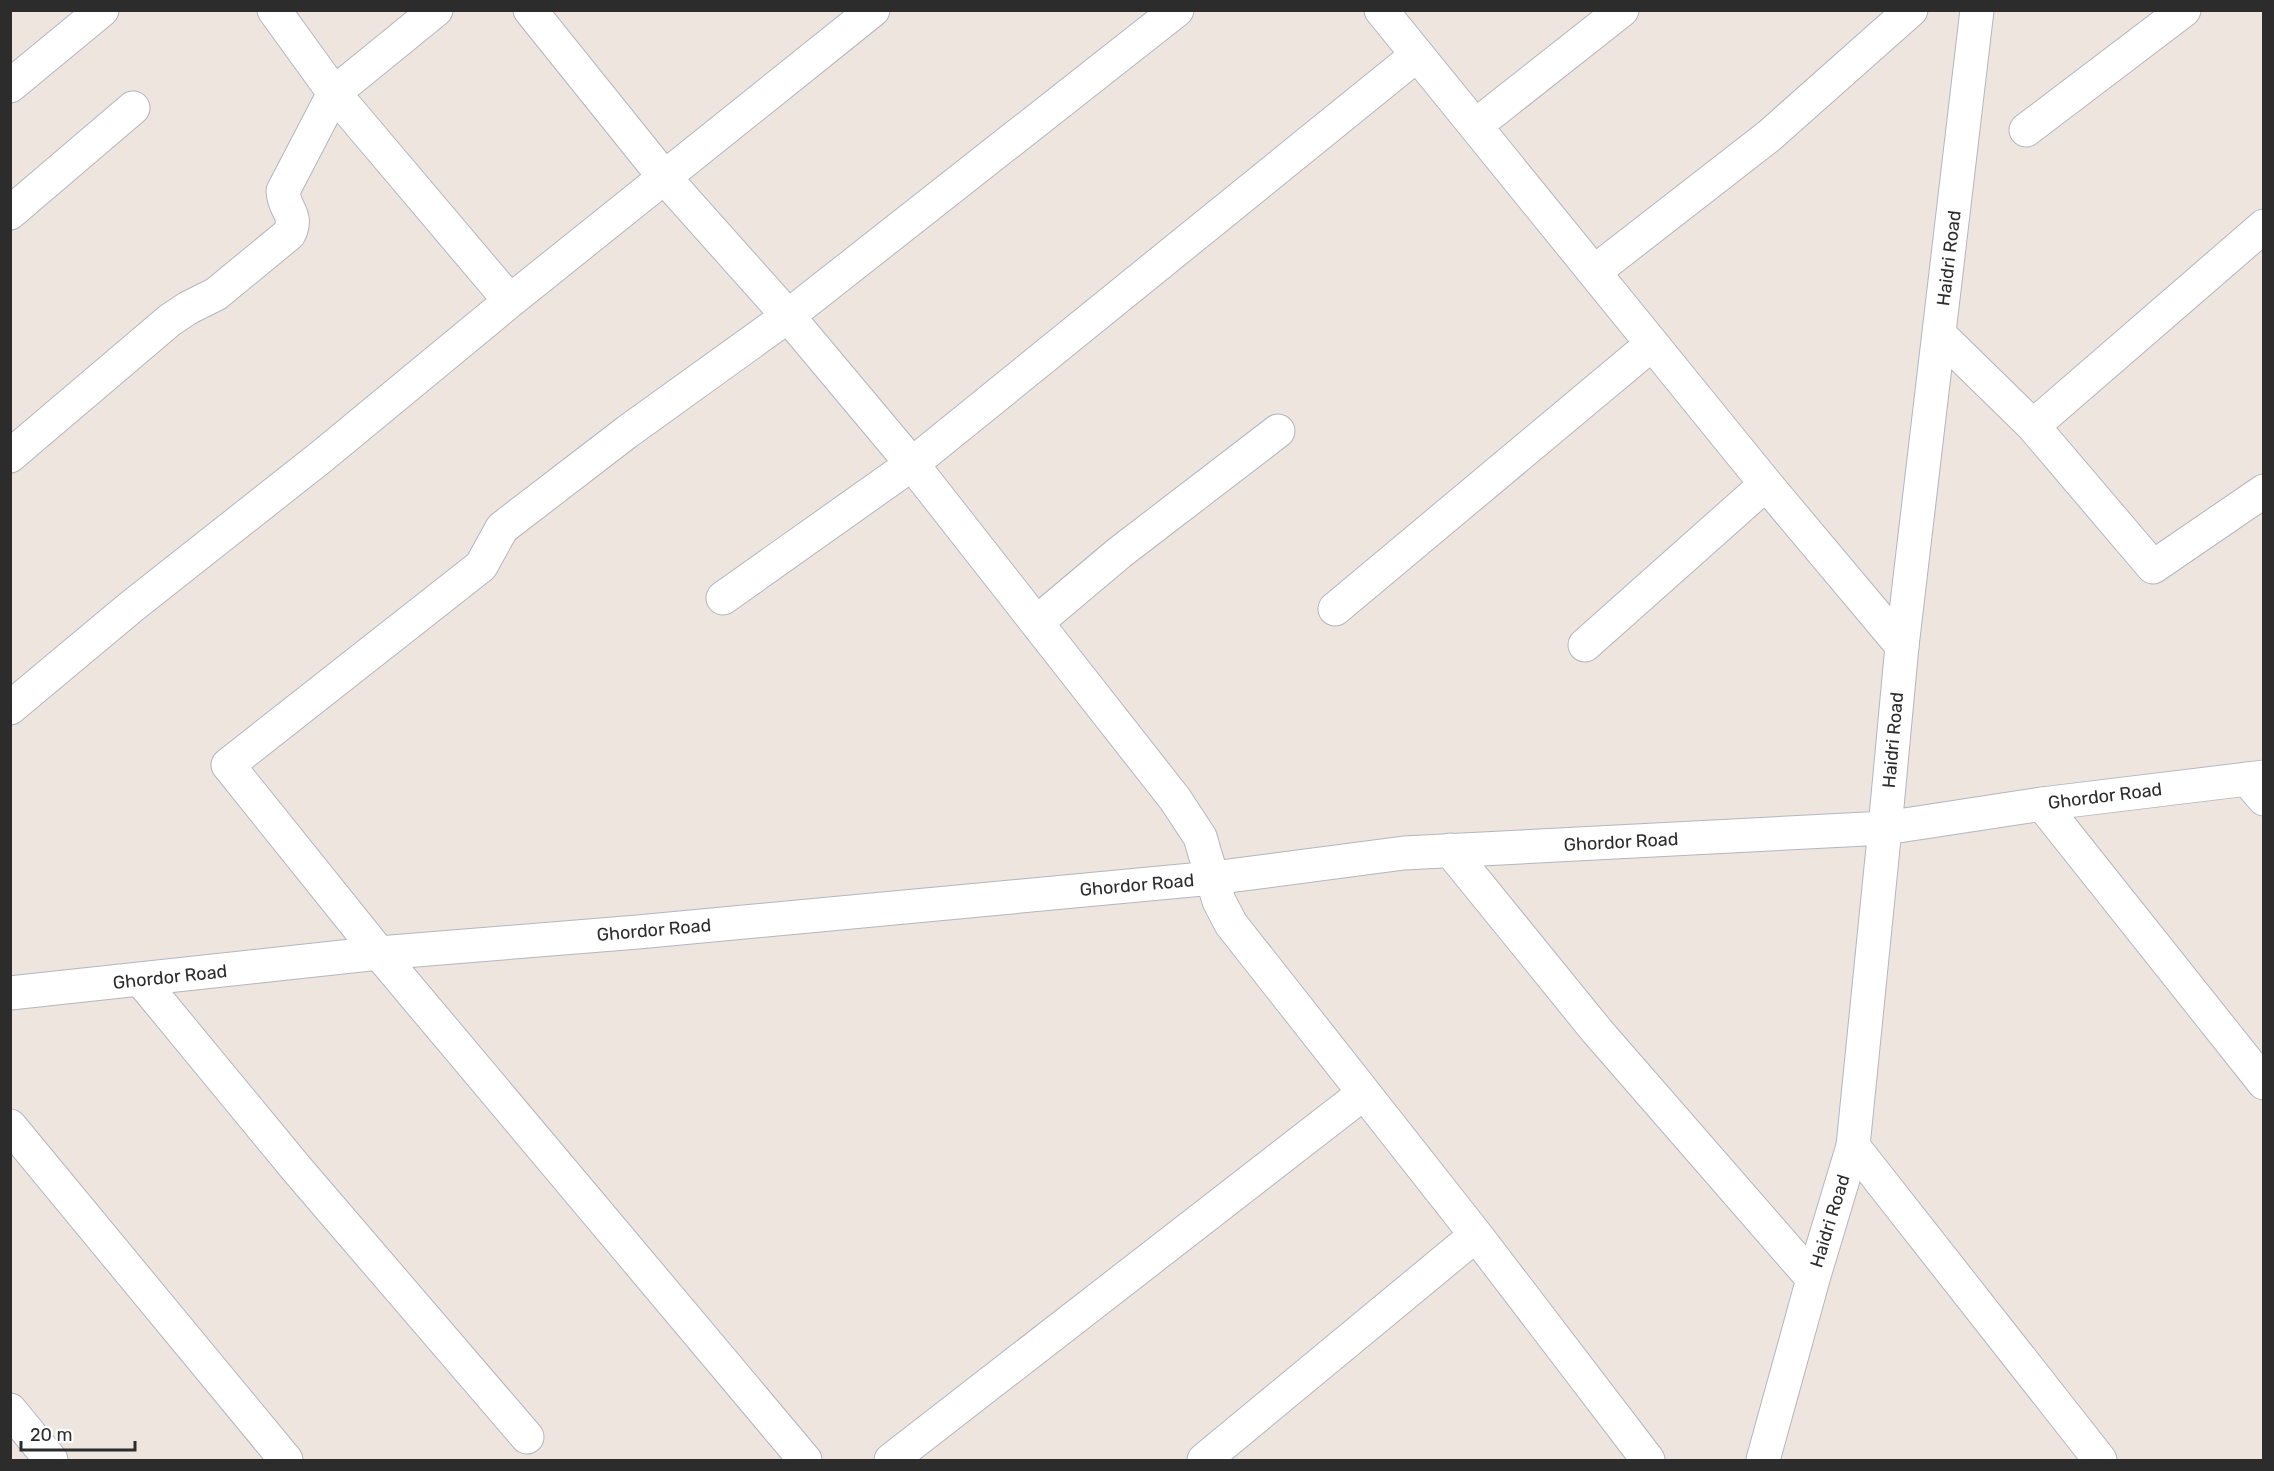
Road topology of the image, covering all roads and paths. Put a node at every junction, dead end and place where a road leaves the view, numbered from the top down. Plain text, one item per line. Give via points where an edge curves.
1 (102, 10) edge
2 (274, 10) edge
3 (436, 10) edge
4 (530, 10) edge
5 (873, 10) edge
6 (1177, 10) edge
7 (1381, 10) edge
8 (1622, 10) edge
9 (1911, 10) edge
10 (1977, 10) edge
11 (2184, 10) edge
12 (1417, 55) junction
13 (10, 86) edge
14 (334, 93) junction
15 (133, 108) dead end
16 (1475, 126) junction
17 (2026, 130) dead end
18 (665, 178) junction
19 (10, 213) edge
20 (2264, 226) edge
21 (1594, 272) junction
22 (510, 301) junction
23 (788, 316) junction
24 (1940, 335) junction
25 (1652, 344) junction
26 (2033, 426) junction
27 (1278, 431) dead end
28 (10, 456) edge
29 (912, 464) junction
30 (1766, 484) junction
31 (2261, 497) edge
32 (723, 598) dead end
33 (1335, 609) dead end
34 (1037, 622) junction
35 (1584, 645) dead end
36 (1902, 646) junction
37 (10, 708) edge
38 (2258, 785) edge
39 (2042, 804) junction
40 (1885, 828) junction
41 (1450, 850) junction
42 (1213, 878) junction
43 (379, 953) junction
44 (141, 980) junction
45 (12, 991) edge
46 (2264, 1083) edge
47 (1364, 1093) junction
48 (10, 1126) edge
49 (1852, 1146) junction
50 (1476, 1234) junction
51 (1813, 1279) junction
52 (10, 1410) edge
53 (527, 1437) dead end
54 (51, 1461) edge
55 (286, 1461) edge
56 (805, 1461) edge
57 (891, 1461) edge
58 (1204, 1461) edge
59 (1648, 1461) edge
60 (1763, 1461) edge
61 (2100, 1461) edge

1 - 13 street
2 - 14 street
3 - 14 street
4 - 18 street
5 - 18 street
6 - 23 street
7 - 12 street
8 - 16 street
9 - 21 street via 1769,136
10 - 24 street, Haidri Road
11 - 17 street
12 - 16 street
12 - 29 street
14 - 22 street
14 - 28 street via 284,191 284,202 294,224 289,234 216,294 170,320
15 - 19 street
16 - 21 street
18 - 22 street
18 - 23 street
20 - 26 street
21 - 25 street
22 - 37 street
23 - 29 street
23 - 43 street via 502,528 481,566 228,765
24 - 26 street
24 - 36 street, Haidri Road
25 - 30 street
25 - 33 street
26 - 31 street via 2153,567
27 - 34 street via 1119,553
29 - 32 street
29 - 34 street
30 - 35 street
30 - 36 street
34 - 42 street via 1175,799 1200,837
36 - 40 street, Haidri Road
38 - 39 street, Ghordor Road
39 - 40 street, Ghordor Road
39 - 46 street
40 - 41 street, Ghordor Road
40 - 49 street, Haidri Road
41 - 42 street, Ghordor Road
41 - 51 street via 1597,1031
42 - 43 street, Ghordor Road
42 - 47 street via 1231,924
43 - 44 street, Ghordor Road
43 - 56 street
44 - 45 street, Ghordor Road
44 - 53 street
47 - 50 street
47 - 57 street
48 - 55 street
49 - 51 street, Haidri Road
49 - 61 street
50 - 58 street
50 - 59 street
51 - 60 street, Haidri Road
52 - 54 street

